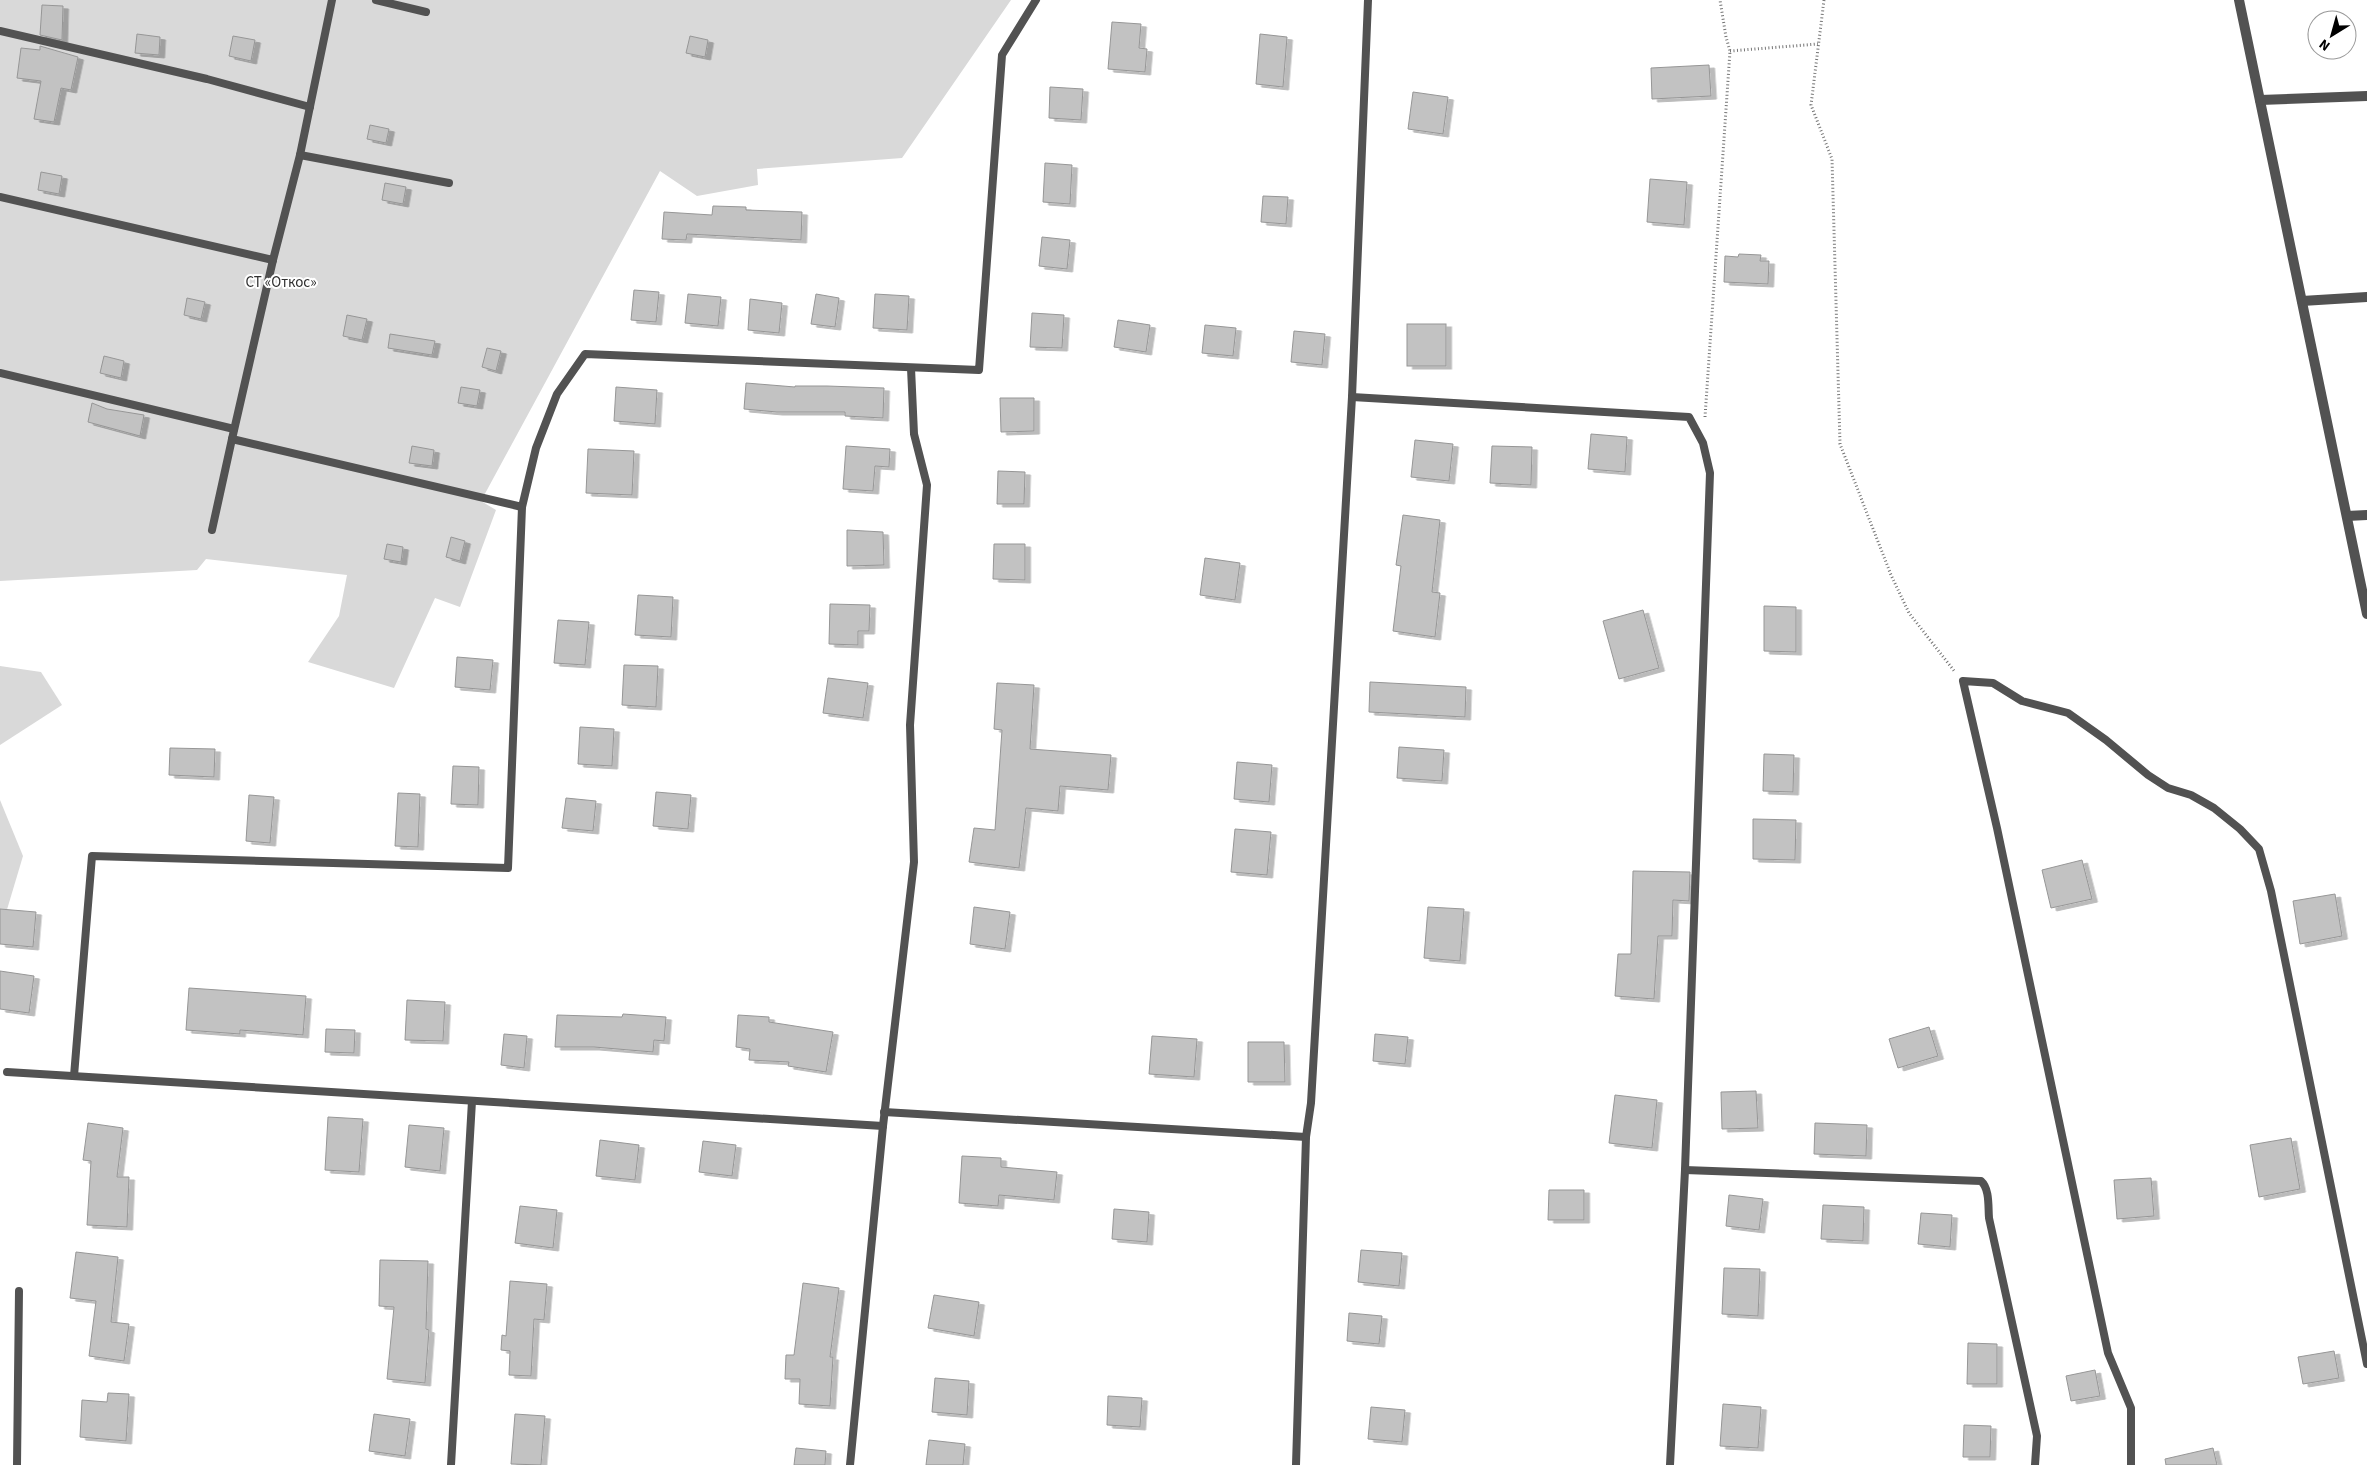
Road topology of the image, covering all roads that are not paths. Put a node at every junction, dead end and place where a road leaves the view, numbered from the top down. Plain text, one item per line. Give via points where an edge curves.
1 (332, 0) edge
2 (376, 0) edge
3 (1036, 0) edge
4 (1368, 0) edge
5 (2239, 0) edge
6 (426, 12) dead end
7 (0, 31) edge
8 (2367, 96) edge
9 (2260, 100) junction
10 (310, 107) junction
11 (300, 155) junction
12 (449, 183) dead end
13 (0, 197) edge
14 (272, 260) junction
15 (2367, 298) edge
16 (2302, 301) junction
17 (911, 368) junction
18 (0, 373) edge
19 (1352, 397) junction
20 (234, 429) junction
21 (232, 439) junction
22 (522, 507) junction
23 (2367, 515) edge
24 (2346, 516) junction
25 (212, 530) dead end
26 (2367, 614) edge
27 (7, 1072) dead end
28 (74, 1076) junction
29 (472, 1101) junction
30 (884, 1112) junction
31 (882, 1126) junction
32 (1306, 1137) junction
33 (1685, 1170) junction
34 (19, 1291) dead end
35 (2367, 1364) edge
36 (17, 1465) edge
37 (450, 1465) edge
38 (850, 1465) edge
39 (1296, 1465) edge
40 (1670, 1465) edge
41 (2035, 1465) edge
42 (2131, 1465) edge

1 - 10 lane
2 - 6 lane
3 - 17 lane via 1002,55 979,370
4 - 19 lane
5 - 9 street
7 - 10 lane via 207,79
8 - 9 street
9 - 16 street
10 - 11 lane
11 - 12 lane
11 - 14 lane
13 - 14 lane
14 - 20 lane
15 - 16 street
16 - 24 street
17 - 22 lane via 585,354 556,394 536,448
17 - 30 lane via 914,434 927,484 910,725 914,862
18 - 20 lane
19 - 32 lane via 1311,1103
19 - 33 lane via 1689,418 1703,443 1710,473
20 - 21 lane
21 - 22 lane
21 - 25 lane
22 - 28 lane via 508,868 92,856
23 - 24 street
24 - 26 street
27 - 28 lane
28 - 29 lane
29 - 31 lane
29 - 37 lane
30 - 31 lane
30 - 32 lane
31 - 38 lane
32 - 39 lane
33 - 40 lane
33 - 41 lane via 1981,1181 1985,1185 1989,1218 2037,1436
34 - 36 lane
35 - 42 lane via 2271,891 2259,850 2214,808 2191,795 2168,788 2148,775 2068,712 2022,701 1992,683 1962,681 1999,837 2108,1353 2131,1408

